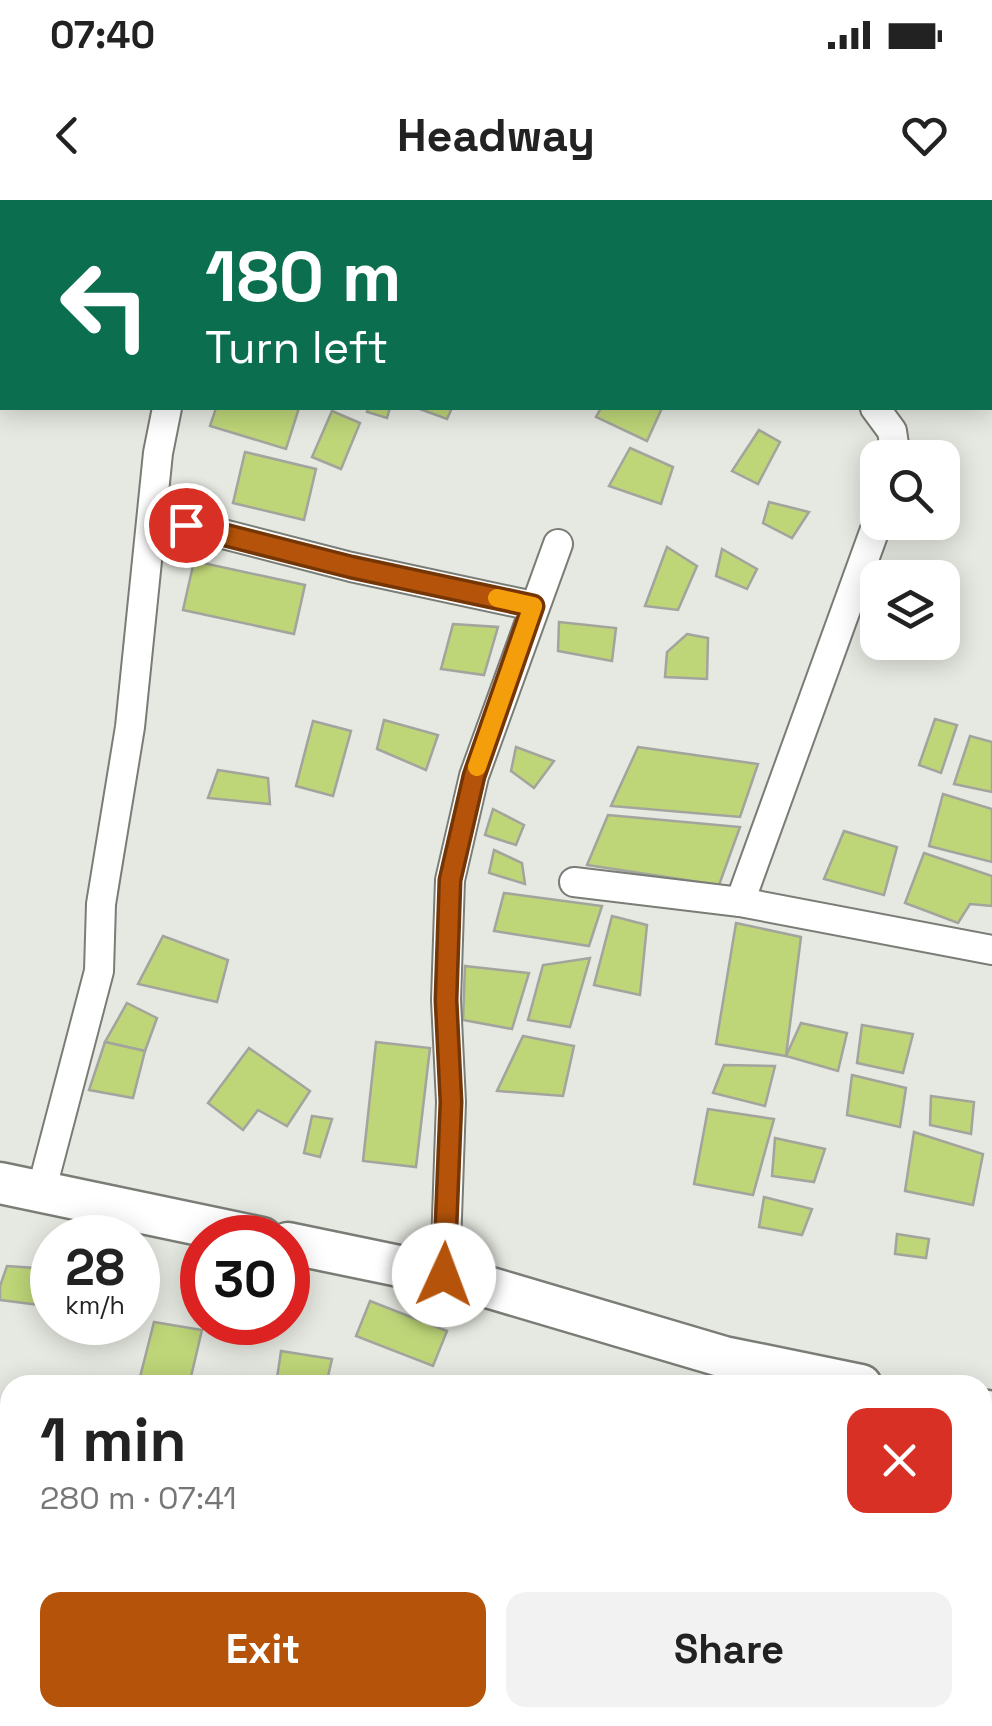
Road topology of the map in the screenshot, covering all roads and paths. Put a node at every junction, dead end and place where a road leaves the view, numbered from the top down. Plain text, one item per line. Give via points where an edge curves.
1 (167, 410) edge
2 (876, 410) edge
3 (893, 440) edge
4 (152, 516) junction
5 (871, 540) edge
6 (558, 544) dead end
7 (533, 606) junction
8 (574, 882) dead end
9 (740, 902) junction
10 (992, 950) edge
11 (0, 1184) edge
12 (41, 1192) junction
13 (180, 1221) edge
14 (310, 1248) edge
15 (444, 1275) junction
16 (742, 1373) edge

1 - 4 street
2 - 3 street
4 - 7 street
4 - 12 street via 130,727 100,904 98,971
5 - 9 street
6 - 7 street
7 - 15 street via 474,776 450,880
8 - 9 street
9 - 10 street
11 - 12 main road
12 - 13 main road
14 - 15 main road
15 - 16 main road

